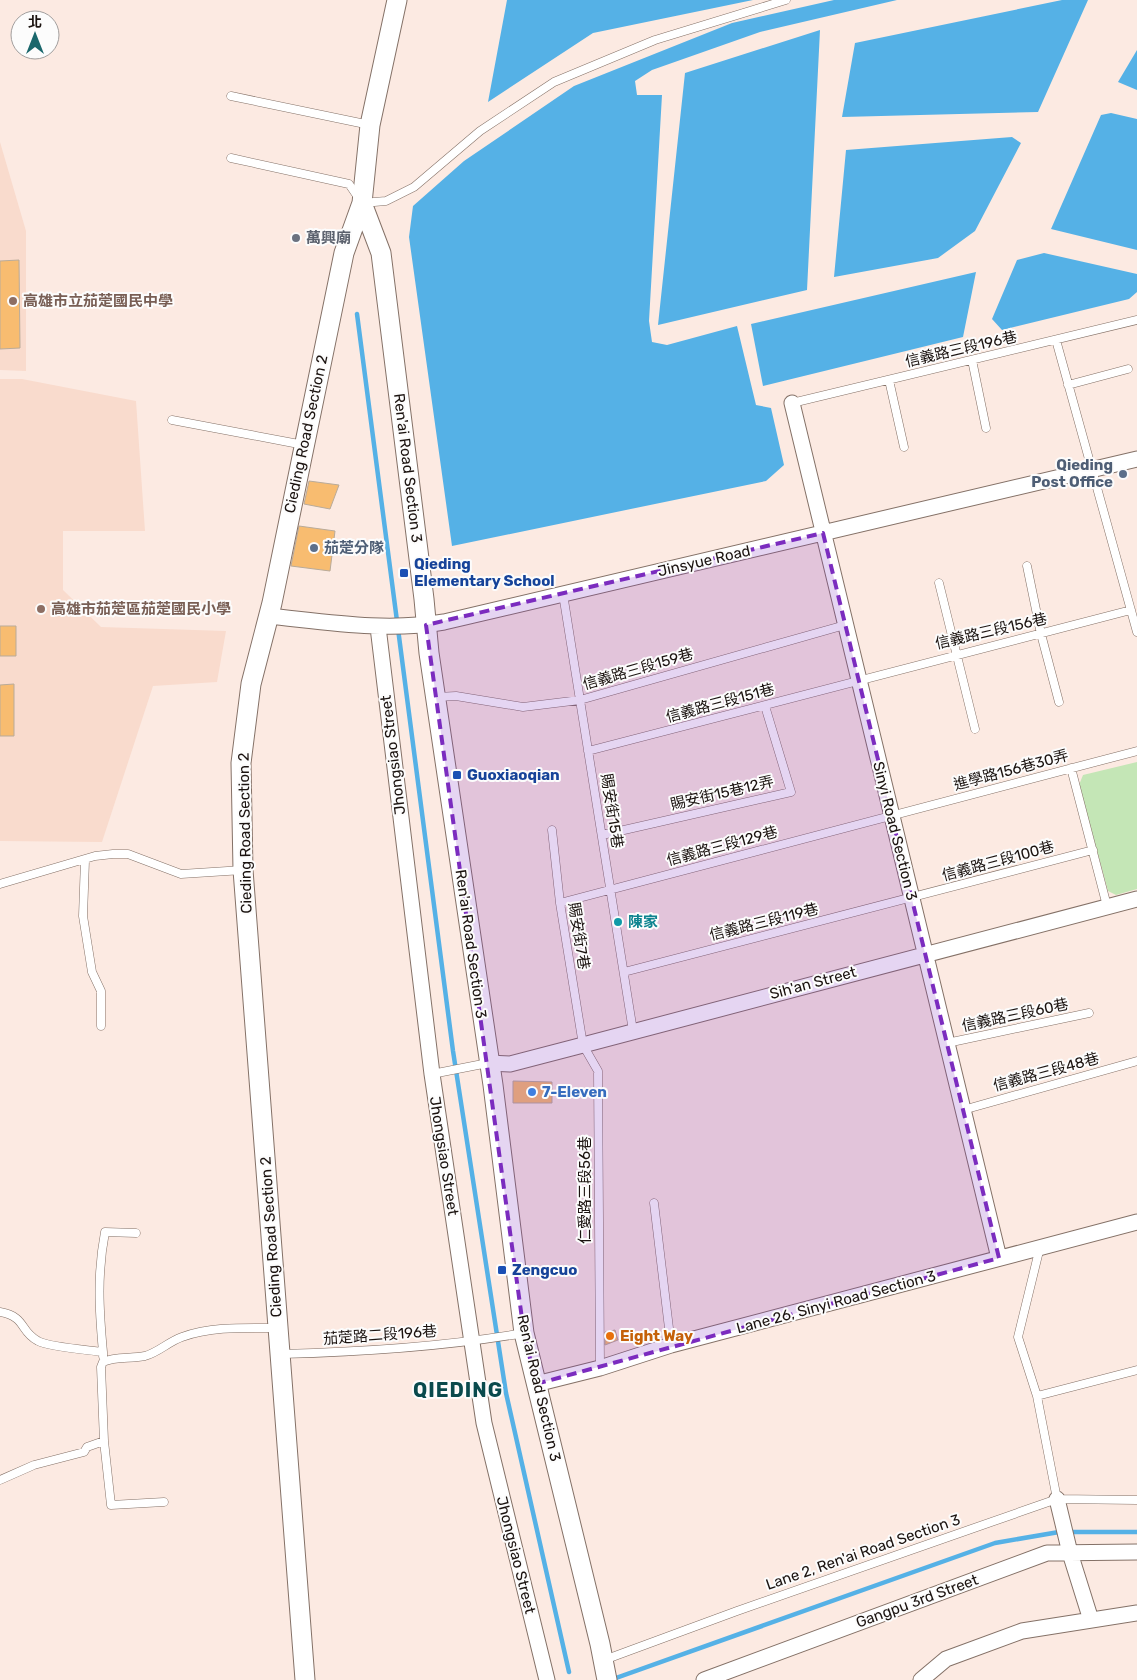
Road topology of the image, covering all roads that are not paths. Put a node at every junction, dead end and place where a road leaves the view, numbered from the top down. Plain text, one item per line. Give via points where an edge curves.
1 (397, 0) edge
2 (786, 0) edge
3 (231, 96) dead end
4 (370, 125) junction
5 (231, 158) dead end
6 (362, 203) junction
7 (1137, 320) edge
8 (1056, 340) junction
9 (972, 360) junction
10 (1128, 369) dead end
11 (888, 380) junction
12 (1068, 385) junction
13 (792, 403) joint
14 (172, 420) dead end
15 (986, 428) dead end
16 (304, 445) junction
17 (904, 448) dead end
18 (1137, 459) edge
19 (1092, 470) junction
20 (823, 533) junction
21 (1027, 566) dead end
22 (939, 583) dead end
23 (563, 594) junction
24 (1131, 610) junction
25 (268, 616) junction
26 (845, 625) junction
27 (419, 626) junction
28 (382, 627) junction
29 (1137, 632) edge
30 (1041, 634) junction
31 (956, 653) junction
32 (858, 678) junction
33 (435, 697) junction
34 (580, 700) junction
35 (1059, 702) dead end
36 (765, 706) junction
37 (975, 729) dead end
38 (588, 750) junction
39 (1137, 751) edge
40 (1071, 768) junction
41 (891, 816) junction
42 (552, 830) dead end
43 (602, 835) junction
44 (1093, 850) junction
45 (85, 860) junction
46 (243, 870) junction
47 (0, 884) edge
48 (610, 889) junction
49 (912, 898) junction
50 (1137, 899) edge
51 (560, 903) junction
52 (1108, 906) junction
53 (925, 953) junction
54 (624, 972) junction
55 (1089, 1012) dead end
56 (101, 1026) dead end
57 (633, 1031) junction
58 (947, 1044) junction
59 (582, 1046) junction
60 (1137, 1061) edge
61 (480, 1065) junction
62 (438, 1073) junction
63 (963, 1110) junction
64 (654, 1203) dead end
65 (1137, 1222) edge
66 (136, 1233) dead end
67 (1040, 1247) junction
68 (999, 1258) junction
69 (0, 1312) edge
70 (278, 1328) junction
71 (517, 1334) junction
72 (477, 1340) junction
73 (671, 1345) junction
74 (103, 1352) junction
75 (281, 1354) junction
76 (103, 1362) junction
77 (600, 1368) junction
78 (1137, 1370) edge
79 (536, 1384) junction
80 (1037, 1396) junction
81 (104, 1441) junction
82 (0, 1480) edge
83 (1058, 1500) junction
84 (1137, 1500) edge
85 (164, 1502) dead end
86 (1137, 1552) edge
87 (1070, 1553) junction
88 (1137, 1613) edge
89 (1090, 1620) junction
90 (604, 1660) junction
91 (305, 1680) edge
92 (546, 1680) edge
93 (607, 1680) edge
94 (704, 1680) edge
95 (921, 1680) edge

1 - 4 street, Cieding Road Section 2
2 - 6 lane via 655,40 554,82 480,131 414,187 386,201
3 - 4 lane
4 - 6 street, Cieding Road Section 2
5 - 6 lane via 348,184
6 - 16 street, Cieding Road Section 2 via 344,253
6 - 27 street, Ren'ai Road Section 3 via 381,253
7 - 8 lane, 信義路三段196巷
8 - 9 lane, 信義路三段196巷
8 - 12 lane
9 - 11 lane, 信義路三段196巷
9 - 15 lane
10 - 12 lane
11 - 13 lane, 信義路三段196巷
11 - 17 lane
12 - 19 lane
13 - 20 street, Sinyi Road Section 3
14 - 16 lane
16 - 25 street, Cieding Road Section 2
18 - 19 street, Jinsyue Road
19 - 20 street, Jinsyue Road
19 - 24 lane
20 - 23 street, Jinsyue Road
20 - 26 street, Sinyi Road Section 3
21 - 30 lane
22 - 31 lane
23 - 27 street, Jinsyue Road
23 - 34 lane, 賜安街15巷
24 - 29 lane
24 - 30 lane, 信義路三段156巷
25 - 28 street, Jinsyue Road
25 - 46 street, Cieding Road Section 2 via 251,684 240,763
26 - 32 street, Sinyi Road Section 3
26 - 34 lane, 信義路三段159巷
27 - 28 street, Jinsyue Road
27 - 33 street, Ren'ai Road Section 3
28 - 62 street, Jhongsiao Street
30 - 31 lane, 信義路三段156巷
30 - 35 lane
31 - 32 lane, 信義路三段156巷
31 - 37 lane
32 - 36 lane, 信義路三段151巷
32 - 41 street, Sinyi Road Section 3
33 - 34 lane, 信義路三段159巷 via 456,696 523,708
33 - 61 street, Ren'ai Road Section 3
34 - 38 lane, 賜安街15巷
36 - 38 lane, 信義路三段151巷
36 - 43 lane, 賜安街15巷12弄 via 791,792
38 - 43 lane, 賜安街15巷
39 - 40 lane, 進學路156巷30弄
40 - 41 lane, 進學路156巷30弄
40 - 44 lane
41 - 48 lane, 信義路三段129巷
41 - 49 street, Sinyi Road Section 3
42 - 51 lane, 賜安街7巷
43 - 48 lane, 賜安街15巷
44 - 49 lane, 信義路三段100巷
44 - 52 lane
45 - 46 lane via 95,856 128,854 181,874
45 - 47 lane
45 - 56 lane via 83,916 92,972 101,991
46 - 70 street, Cieding Road Section 2
48 - 51 lane, 信義路三段129巷
48 - 54 lane, 賜安街15巷
49 - 53 street, Sinyi Road Section 3
49 - 54 lane, 信義路三段119巷
50 - 52 street, Sih'an Street
51 - 59 lane, 賜安街7巷
52 - 53 street, Sih'an Street
53 - 57 street, Sih'an Street
53 - 58 street, Sinyi Road Section 3
54 - 57 lane, 賜安街15巷
55 - 58 lane, 信義路三段60巷
57 - 59 street, Sih'an Street
58 - 63 street, Sinyi Road Section 3
59 - 61 street, Sih'an Street via 510,1064
59 - 77 lane, 仁愛路三段56巷 via 598,1071
60 - 63 lane, 信義路三段48巷
61 - 62 lane
61 - 71 street, Ren'ai Road Section 3
62 - 72 street, Jhongsiao Street
63 - 68 street, Sinyi Road Section 3
64 - 73 lane
65 - 67 street, Lane 26, Sinyi Road Section 3
66 - 74 lane via 105,1232 98,1289
67 - 68 street, Lane 26, Sinyi Road Section 3
67 - 80 lane via 1018,1337
68 - 73 street, Lane 26, Sinyi Road Section 3
69 - 74 lane via 13,1314 38,1342
70 - 75 street, Cieding Road Section 2
70 - 76 lane via 221,1328 183,1336 160,1351 144,1356
71 - 72 lane, 茄萣路二段196巷
71 - 79 street, Ren'ai Road Section 3
72 - 75 lane, 茄萣路二段196巷 via 366,1352
72 - 92 street, Jhongsiao Street via 484,1422
73 - 77 street, Lane 26, Sinyi Road Section 3
74 - 76 lane
75 - 91 street, Cieding Road Section 2
76 - 81 lane
77 - 79 street, Lane 26, Sinyi Road Section 3
78 - 80 lane
79 - 90 street, Ren'ai Road Section 3
80 - 83 lane
81 - 82 lane via 87,1447 84,1452 34,1465
81 - 85 lane via 111,1505
83 - 84 lane, Lane 2, Ren'ai Road Section 3
83 - 87 street
83 - 90 lane, Lane 2, Ren'ai Road Section 3
86 - 87 street, Gangpu 3rd Street
87 - 89 street
87 - 94 street, Gangpu 3rd Street via 1047,1553
88 - 89 street
89 - 95 street via 1022,1631 946,1659
90 - 93 street, Ren'ai Road Section 3

